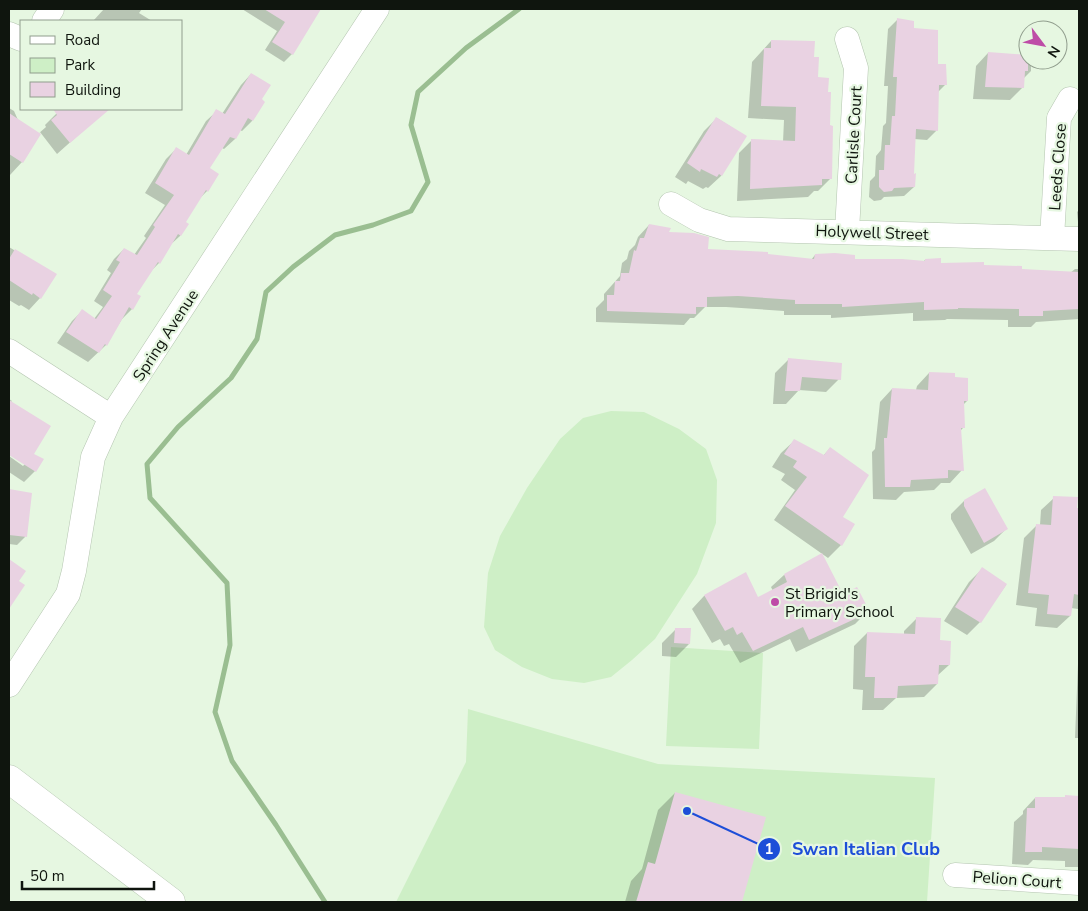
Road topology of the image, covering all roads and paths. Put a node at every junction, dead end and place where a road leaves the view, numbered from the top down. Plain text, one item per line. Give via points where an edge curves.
1 (52, 9) edge
2 (377, 9) edge
3 (45, 20) edge
4 (846, 40) dead end
5 (1070, 99) dead end
6 (671, 204) dead end
7 (847, 231) junction
8 (1052, 238) junction
9 (1079, 239) edge
10 (9, 351) edge
11 (112, 417) junction
12 (9, 686) edge
13 (9, 779) edge
14 (955, 875) dead end
15 (1079, 884) edge
16 (171, 902) edge

1 - 3 street
2 - 11 street, Spring Avenue
4 - 7 street, Carlisle Court via 856,68
5 - 8 street, Leeds Close via 1059,118
6 - 7 street, Holywell Street via 699,220 728,229
7 - 8 street, Holywell Street
8 - 9 street, Holywell Street
10 - 11 street
11 - 12 street, Spring Avenue via 93,457 68,594
13 - 16 main road
14 - 15 street, Pelion Court

